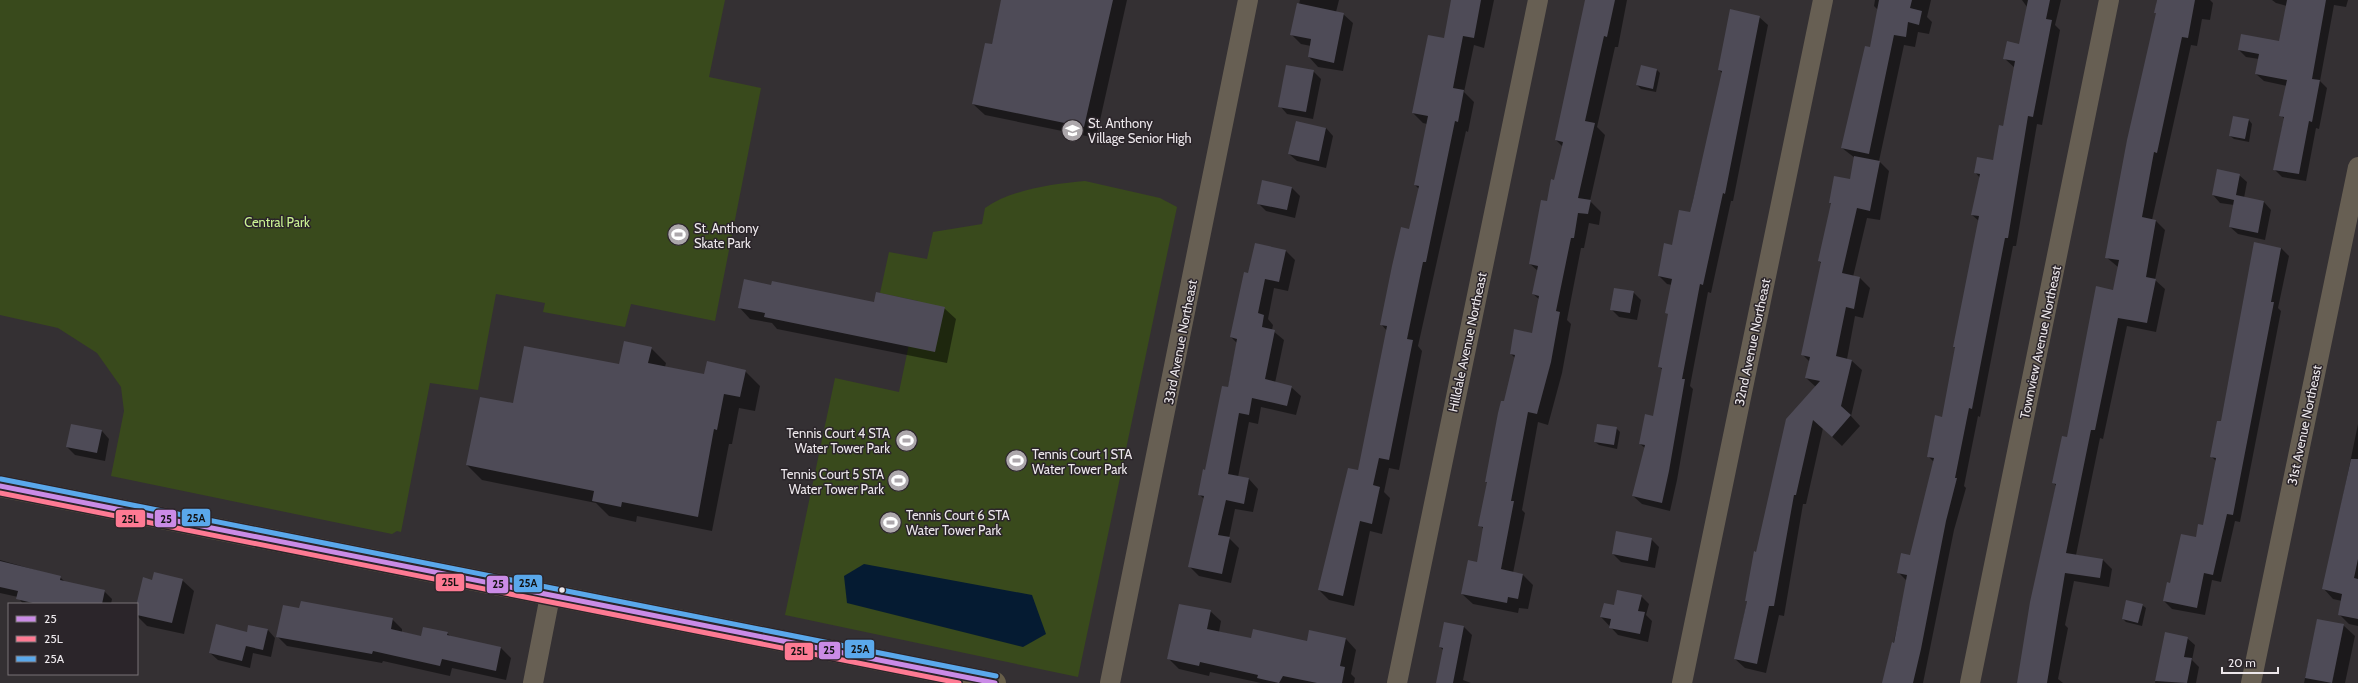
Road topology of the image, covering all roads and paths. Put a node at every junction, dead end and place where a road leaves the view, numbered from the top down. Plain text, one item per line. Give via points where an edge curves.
1 (1248, 0) edge
2 (1538, 0) edge
3 (1823, 0) edge
4 (2109, 0) edge
5 (2358, 167) edge
6 (0, 486) edge
7 (550, 596) junction
8 (533, 683) edge
9 (995, 683) edge
10 (1110, 683) edge
11 (1397, 683) edge
12 (1682, 683) edge
13 (1970, 683) edge
14 (2251, 683) edge

1 - 10 street, 33rd Avenue Northeast
2 - 11 street, Hilldale Avenue Northeast
3 - 12 street, 32nd Avenue Northeast
4 - 13 street, Townview Avenue Northeast
5 - 14 street, 31st Avenue Northeast
6 - 7 main road
7 - 8 street
7 - 9 main road

